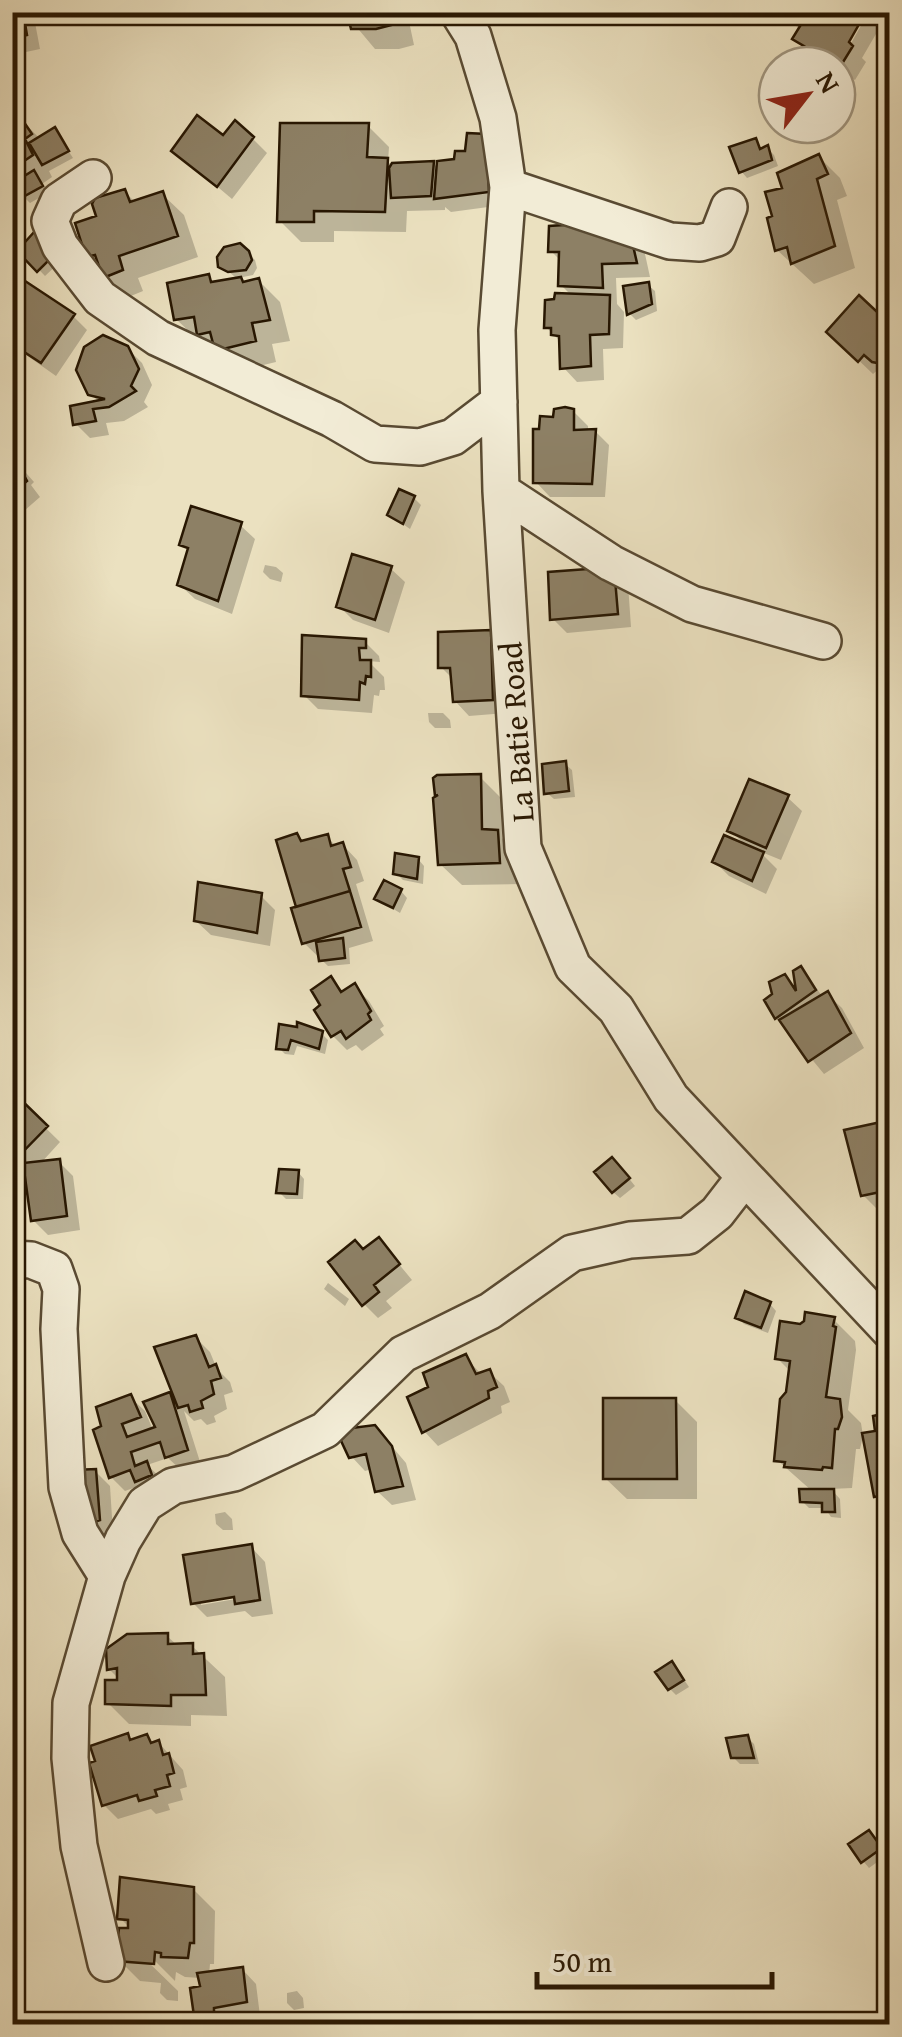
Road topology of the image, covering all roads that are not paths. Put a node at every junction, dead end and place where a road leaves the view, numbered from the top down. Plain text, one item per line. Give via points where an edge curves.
1 (458, 12) edge
2 (93, 178) dead end
3 (508, 187) junction
4 (729, 207) dead end
5 (499, 402) junction
6 (502, 491) junction
7 (823, 641) dead end
8 (744, 1178) junction
9 (12, 1259) edge
10 (890, 1331) edge
11 (107, 1576) junction
12 (106, 1963) dead end

1 - 3 street, La Batie Road via 498,118
2 - 5 street via 59,201 50,221 60,246 100,298 158,338 375,444 420,447 453,436
3 - 4 street via 670,241 716,238
3 - 5 street, La Batie Road via 497,330
5 - 6 street, La Batie Road
6 - 7 street via 612,563 692,604
6 - 8 street, La Batie Road via 524,848 574,967 616,1010 671,1098
8 - 10 street, La Batie Road
8 - 11 street via 688,1236 572,1253 490,1311 403,1354 326,1430 234,1473 173,1486 145,1504
9 - 11 street via 54,1269 61,1289 67,1487 80,1533
11 - 12 street via 70,1703 79,1846

